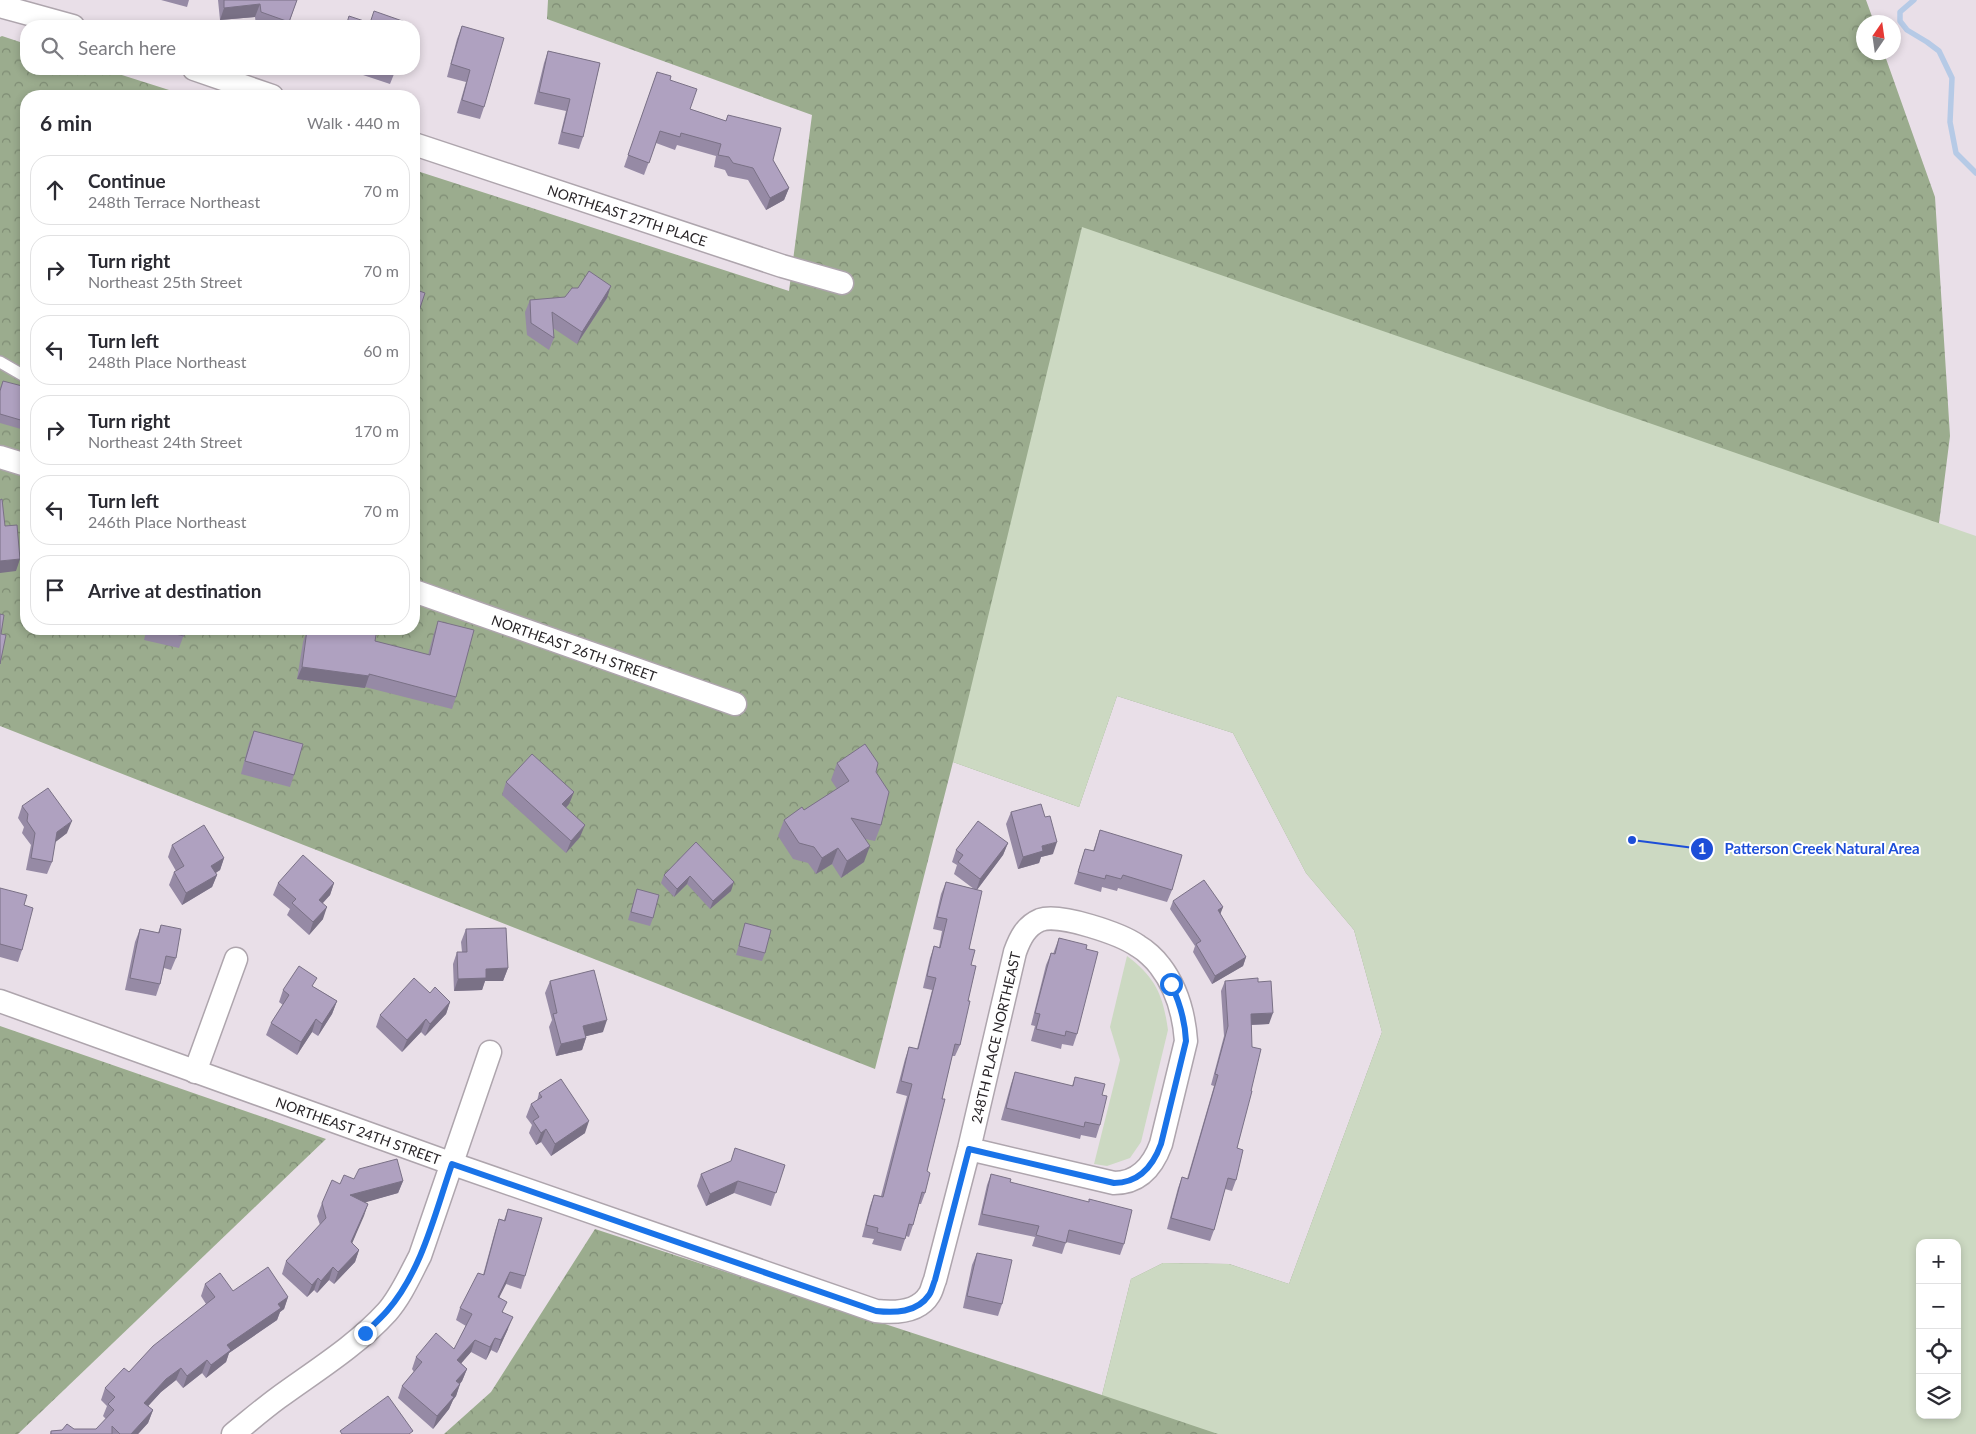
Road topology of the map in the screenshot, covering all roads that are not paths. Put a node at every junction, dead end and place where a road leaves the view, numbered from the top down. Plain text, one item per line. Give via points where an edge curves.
1 (0, 6) edge
2 (51, 20) edge
3 (211, 75) edge
4 (255, 90) edge
5 (420, 146) edge
6 (842, 283) dead end
7 (0, 362) edge
8 (20, 374) edge
9 (0, 457) edge
10 (20, 462) edge
11 (420, 593) edge
12 (735, 704) dead end
13 (236, 960) dead end
14 (0, 1002) edge
15 (490, 1052) dead end
16 (195, 1072) junction
17 (969, 1149) junction
18 (452, 1164) junction
19 (918, 1305) joint
20 (233, 1434) edge

1 - 2 street
3 - 4 street
5 - 6 street, NORTHEAST 27TH PLACE
7 - 8 lane
9 - 10 street
11 - 12 street, NORTHEAST 26TH STREET
13 - 16 street
14 - 16 street, NORTHEAST 24TH STREET
15 - 18 street
16 - 18 street, NORTHEAST 24TH STREET
17 - 17 street, 248TH PLACE NORTHEAST via 1015,952 1021,936 1030,926 1041,920 1066,919 1122,937 1139,946 1160,965 1179,1001 1186,1041 1161,1144 1152,1163 1136,1178 1114,1183
17 - 19 street, 248TH PLACE NORTHEAST via 935,1280 928,1296
18 - 19 street, NORTHEAST 24TH STREET via 876,1311 906,1311
18 - 20 street via 420,1256 388,1311 365,1333

